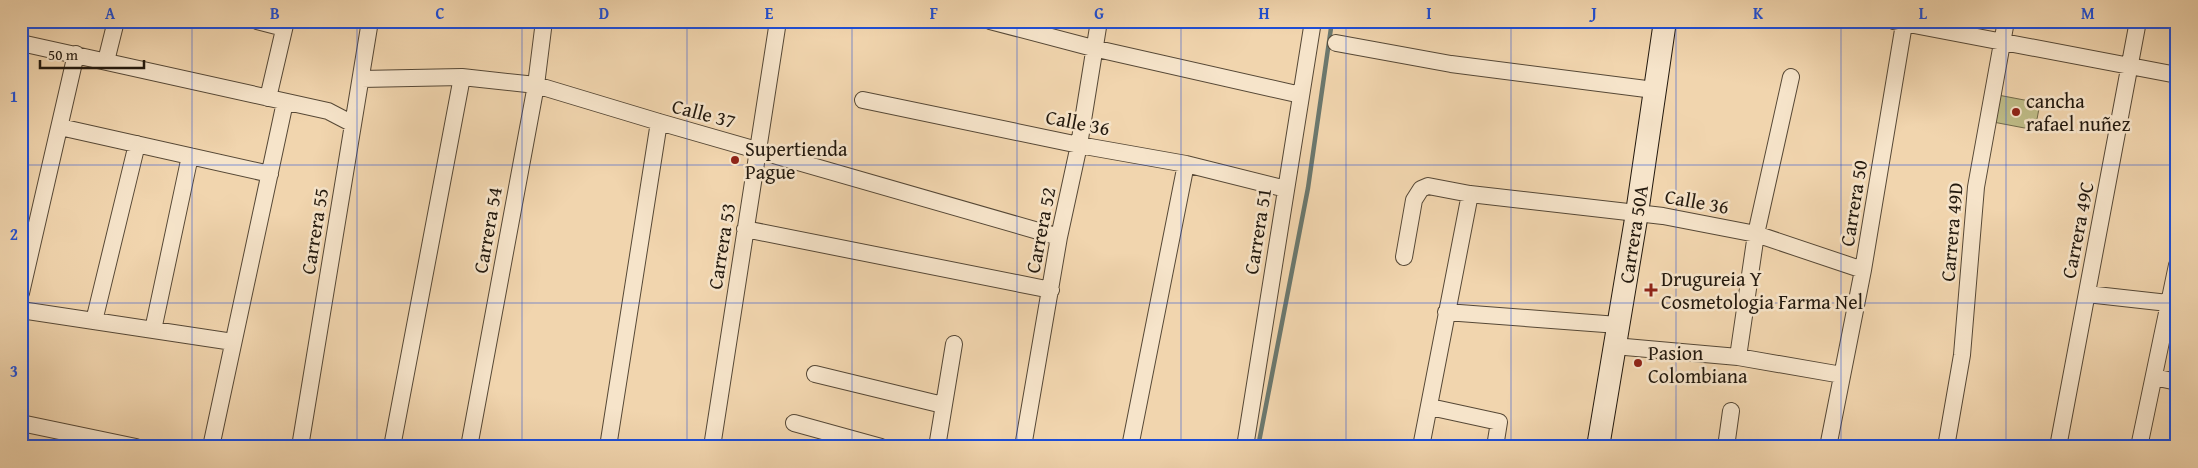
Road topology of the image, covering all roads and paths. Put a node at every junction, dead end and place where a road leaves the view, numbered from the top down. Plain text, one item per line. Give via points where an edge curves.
1 (116, 21) edge
2 (257, 21) edge
3 (370, 21) edge
4 (544, 21) edge
5 (778, 21) edge
6 (990, 21) edge
7 (1098, 21) edge
8 (1313, 21) edge
9 (1665, 21) edge
10 (2006, 21) edge
11 (2138, 21) edge
12 (1898, 22) edge
13 (285, 25) edge
14 (2001, 42) junction
15 (21, 43) edge
16 (1336, 43) dead end
17 (1093, 48) junction
18 (76, 54) junction
19 (106, 61) junction
20 (2129, 66) junction
21 (2177, 75) edge
22 (462, 77) junction
23 (1791, 77) dead end
24 (361, 80) junction
25 (536, 84) junction
26 (1654, 90) junction
27 (1301, 94) junction
28 (268, 98) junction
29 (863, 100) dead end
30 (285, 102) junction
31 (659, 122) junction
32 (353, 124) junction
33 (60, 127) junction
34 (137, 144) junction
35 (1079, 145) junction
36 (758, 150) junction
37 (190, 156) junction
38 (1186, 164) junction
39 (270, 174) junction
40 (1286, 189) junction
41 (1470, 194) junction
42 (1637, 213) junction
43 (745, 229) junction
44 (1756, 234) junction
45 (1059, 237) junction
46 (1404, 257) dead end
47 (2177, 265) edge
48 (1863, 270) junction
49 (1050, 290) junction
50 (21, 293) edge
51 (2087, 294) junction
52 (2173, 304) edge
53 (21, 310) edge
54 (1446, 312) junction
55 (94, 321) junction
56 (153, 330) junction
57 (1616, 336) junction
58 (233, 342) junction
59 (954, 344) dead end
60 (1738, 357) junction
61 (815, 374) dead end
62 (1842, 375) junction
63 (2154, 377) junction
64 (2177, 382) edge
65 (943, 405) junction
66 (1430, 407) junction
67 (1731, 411) dead end
68 (21, 423) edge
69 (794, 423) dead end
70 (832, 440) edge
71 (136, 447) edge
72 (211, 447) edge
73 (300, 447) edge
74 (392, 447) edge
75 (469, 447) edge
76 (608, 447) edge
77 (712, 447) edge
78 (881, 447) edge
79 (937, 447) edge
80 (1023, 447) edge
81 (1130, 447) edge
82 (1244, 447) edge
83 (1421, 447) edge
84 (1495, 447) edge
85 (1598, 447) edge
86 (1726, 447) edge
87 (1828, 447) edge
88 (1946, 447) edge
89 (2058, 447) edge
90 (2138, 447) edge

1 - 19 street
2 - 13 street
3 - 24 street, Carrera 55
4 - 25 street, Carrera 54
5 - 36 street, Carrera 53
6 - 17 street
7 - 17 street, Carrera 52
8 - 27 street, Carrera 51
9 - 26 street, Carrera 50A
10 - 14 street, Carrera 49D
11 - 20 street, Carrera 49C
12 - 14 street
12 - 48 street, Carrera 50
13 - 28 street
14 - 20 street
14 - 88 street, Carrera 49D via 1976,187 1962,356
15 - 18 street
16 - 26 street via 1451,64
17 - 27 street
17 - 35 street, Carrera 52
18 - 19 street
18 - 33 street
19 - 28 street
20 - 21 street
20 - 51 street, Carrera 49C
22 - 24 street, Calle 37
22 - 25 street, Calle 37
22 - 74 street
23 - 44 street
24 - 32 street, Carrera 55
25 - 31 street, Calle 37
25 - 75 street, Carrera 54
26 - 42 street, Carrera 50A
27 - 40 street, Carrera 51
28 - 30 street
29 - 35 street, Calle 36
30 - 32 street via 328,111
30 - 39 street
31 - 36 street, Calle 37
31 - 76 street
32 - 73 street, Carrera 55
33 - 34 street
33 - 50 street
34 - 37 street
34 - 55 street
35 - 38 street, Calle 36
35 - 45 street, Carrera 52
36 - 43 street, Carrera 53
36 - 45 street, Calle 37
37 - 39 street
37 - 56 street
38 - 40 street, Calle 36
38 - 81 street
39 - 58 street
40 - 82 street, Carrera 51
41 - 42 street, Calle 36
41 - 46 street, Calle 36 via 1428,186 1420,189 1414,200
41 - 54 street
42 - 44 street, Calle 36
42 - 57 street, Carrera 50A
43 - 49 street
43 - 77 street, Carrera 53
44 - 48 street, Calle 36
44 - 60 street
45 - 49 street, Carrera 52
47 - 52 street
48 - 62 street, Carrera 50
49 - 80 street, Carrera 52
51 - 52 street
51 - 89 street, Carrera 49C
52 - 63 street
53 - 55 street
54 - 57 street
54 - 66 street
55 - 56 street
56 - 58 street
57 - 60 street
57 - 85 street, Carrera 50A
58 - 72 street
59 - 65 street
60 - 62 street
61 - 65 street
62 - 87 street, Carrera 50
63 - 64 street
63 - 90 street
65 - 79 street
66 - 83 street
66 - 84 street via 1499,422
67 - 86 street
68 - 71 street
69 - 70 street
70 - 78 street

